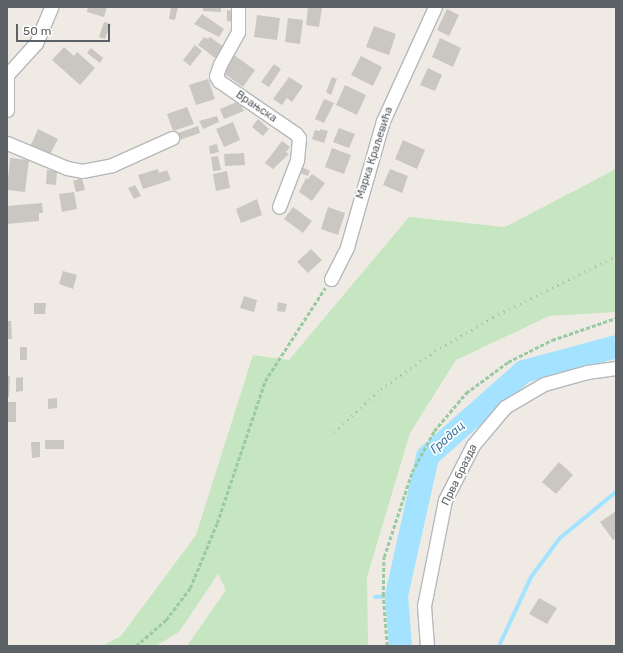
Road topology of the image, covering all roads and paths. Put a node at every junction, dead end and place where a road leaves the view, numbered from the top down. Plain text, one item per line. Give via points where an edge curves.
1 (51, 7) edge
2 (238, 7) edge
3 (435, 7) edge
4 (7, 75) edge
5 (7, 110) edge
6 (172, 138) dead end
7 (7, 142) edge
8 (279, 208) dead end
9 (331, 279) joint
10 (616, 368) edge
11 (136, 646) edge
12 (427, 646) edge

1 - 4 street via 36,44
2 - 8 street, Врањска via 238,32 216,76 219,81 299,138 296,160
3 - 9 street, Марка Краљевића via 383,121 347,247
4 - 5 street
6 - 7 street via 112,164 82,171 66,168
9 - 11 path via 265,380 217,522 190,588 166,620
10 - 12 street, Прва бразда via 587,372 544,384 505,407 473,445 444,506 424,606

